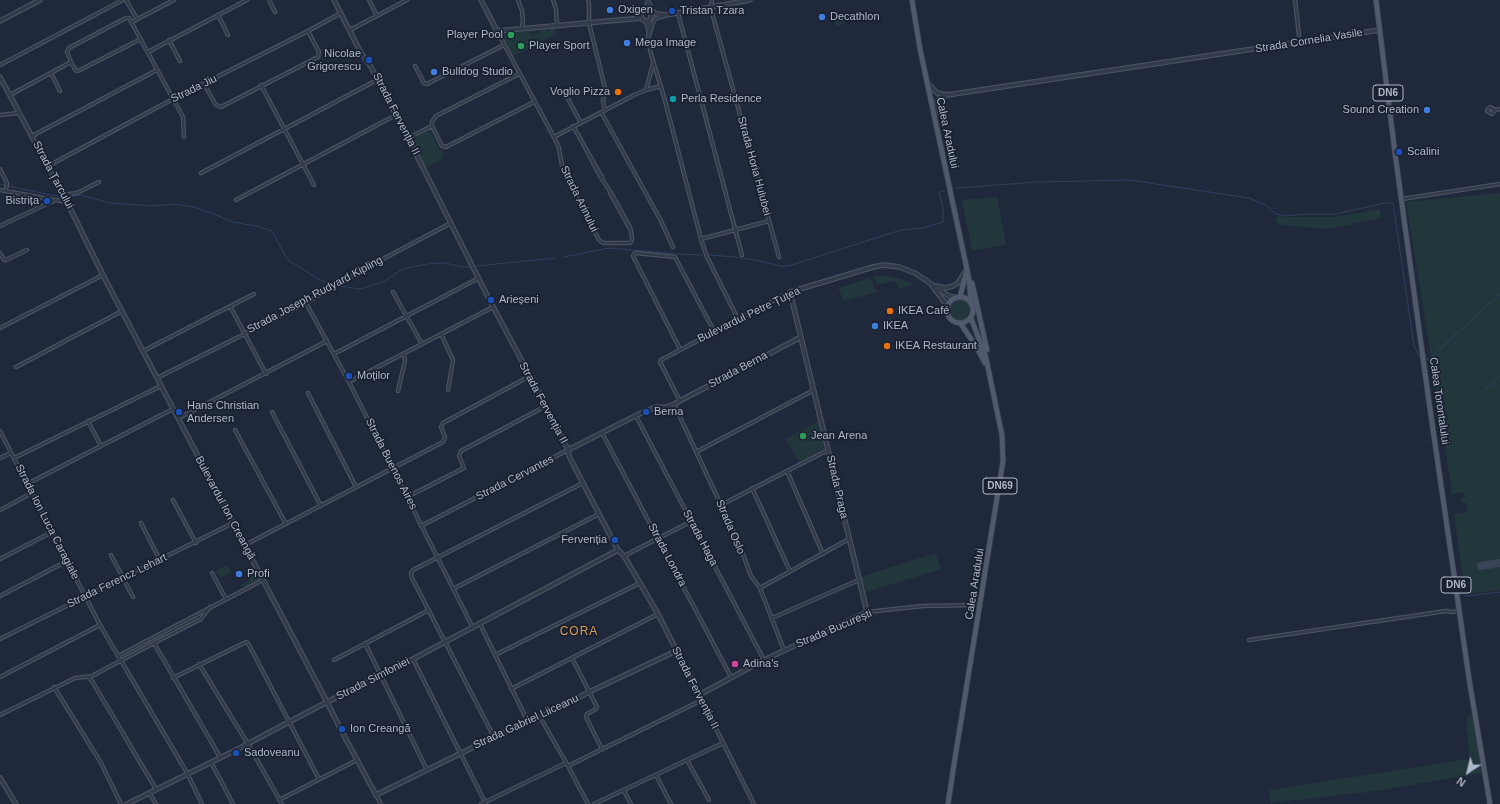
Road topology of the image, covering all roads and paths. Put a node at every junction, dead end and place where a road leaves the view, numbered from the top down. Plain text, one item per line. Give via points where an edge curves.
1 (40, 0) edge
2 (123, 0) edge
3 (126, 0) edge
4 (174, 0) edge
5 (247, 0) edge
6 (269, 0) edge
7 (334, 0) edge
8 (369, 0) edge
9 (407, 0) edge
10 (481, 0) edge
11 (518, 0) edge
12 (553, 0) edge
13 (588, 0) edge
14 (648, 0) edge
15 (712, 0) edge
16 (750, 0) edge
17 (912, 0) edge
18 (1295, 0) edge
19 (1376, 0) edge
20 (402, 1) edge
21 (712, 6) junction
22 (275, 12) dead end
23 (341, 13) junction
24 (678, 13) junction
25 (218, 15) junction
26 (666, 15) junction
27 (377, 16) junction
28 (647, 16) junction
29 (137, 19) junction
30 (0, 21) edge
31 (132, 22) junction
32 (590, 23) junction
33 (557, 25) junction
34 (522, 28) junction
35 (350, 30) junction
36 (1380, 30) junction
37 (308, 31) junction
38 (497, 31) junction
39 (228, 35) dead end
40 (1299, 35) dead end
41 (141, 39) junction
42 (648, 39) junction
43 (170, 40) junction
44 (504, 45) junction
45 (148, 52) junction
46 (180, 61) dead end
47 (72, 62) junction
48 (654, 64) junction
49 (0, 65) edge
50 (415, 66) dead end
51 (157, 70) junction
52 (51, 73) junction
53 (519, 74) junction
54 (0, 77) edge
55 (377, 80) junction
56 (927, 81) junction
57 (2, 84) edge
58 (204, 84) junction
59 (261, 85) junction
60 (661, 86) junction
61 (646, 90) junction
62 (60, 91) dead end
63 (10, 95) junction
64 (947, 95) junction
65 (567, 97) dead end
66 (173, 99) junction
67 (534, 102) junction
68 (1500, 109) edge
69 (605, 110) junction
70 (1494, 110) dead end
71 (601, 112) junction
72 (19, 113) junction
73 (0, 115) edge
74 (396, 115) junction
75 (934, 116) junction
76 (581, 123) junction
77 (432, 126) junction
78 (574, 126) junction
79 (284, 129) junction
80 (32, 136) junction
81 (184, 137) dead end
82 (554, 137) junction
83 (408, 138) junction
84 (303, 164) junction
85 (48, 166) junction
86 (0, 169) edge
87 (201, 173) dead end
88 (99, 182) dead end
89 (1500, 184) edge
90 (314, 185) dead end
91 (0, 190) edge
92 (6, 191) junction
93 (63, 195) junction
94 (1402, 199) junction
95 (56, 200) junction
96 (236, 200) dead end
97 (67, 202) junction
98 (768, 221) junction
99 (451, 223) junction
100 (0, 226) edge
101 (734, 230) junction
102 (701, 239) junction
103 (673, 247) dead end
104 (27, 250) dead end
105 (0, 253) edge
106 (742, 254) dead end
107 (779, 257) dead end
108 (967, 270) junction
109 (103, 275) junction
110 (479, 278) junction
111 (930, 283) junction
112 (393, 292) dead end
113 (790, 292) junction
114 (254, 294) dead end
115 (958, 297) junction
116 (971, 302) junction
117 (306, 303) junction
118 (230, 306) junction
119 (493, 307) junction
120 (948, 307) junction
121 (122, 311) junction
122 (407, 316) junction
123 (971, 318) junction
124 (738, 319) junction
125 (961, 324) junction
126 (0, 328) edge
127 (714, 331) junction
128 (244, 333) junction
129 (441, 334) junction
130 (801, 337) junction
131 (327, 341) junction
132 (422, 344) junction
133 (680, 349) junction
134 (143, 351) junction
135 (334, 354) junction
136 (404, 354) junction
137 (16, 367) dead end
138 (988, 368) junction
139 (266, 374) junction
140 (530, 376) junction
141 (157, 378) junction
142 (349, 382) junction
143 (161, 386) junction
144 (398, 390) dead end
145 (448, 390) dead end
146 (815, 390) junction
147 (308, 393) dead end
148 (680, 401) junction
149 (674, 404) junction
150 (546, 406) junction
151 (173, 409) junction
152 (272, 412) dead end
153 (636, 416) junction
154 (178, 419) junction
155 (88, 421) junction
156 (235, 430) dead end
157 (0, 431) edge
158 (602, 433) junction
159 (101, 446) junction
160 (568, 450) junction
161 (828, 450) junction
162 (696, 452) junction
163 (11, 453) junction
164 (0, 458) edge
165 (14, 458) junction
166 (393, 467) junction
167 (787, 471) junction
168 (583, 483) junction
169 (27, 484) junction
170 (356, 487) junction
171 (752, 488) junction
172 (32, 493) junction
173 (407, 497) junction
174 (174, 500) dead end
175 (721, 505) junction
176 (321, 506) junction
177 (0, 510) edge
178 (599, 514) junction
179 (692, 521) junction
180 (141, 523) dead end
181 (233, 523) junction
182 (286, 524) junction
183 (421, 526) junction
184 (52, 532) junction
185 (658, 538) junction
186 (849, 539) junction
187 (196, 542) junction
188 (245, 545) junction
189 (618, 550) junction
190 (822, 554) junction
191 (111, 555) dead end
192 (624, 556) junction
193 (437, 558) junction
194 (0, 559) edge
195 (160, 560) junction
196 (67, 561) junction
197 (790, 572) junction
198 (212, 573) dead end
199 (123, 578) junction
200 (263, 580) junction
201 (859, 580) junction
202 (640, 583) junction
203 (760, 588) junction
204 (453, 589) junction
205 (0, 596) edge
206 (85, 596) junction
207 (133, 597) dead end
208 (226, 599) junction
209 (981, 605) junction
210 (210, 608) junction
211 (429, 610) junction
212 (1460, 610) junction
213 (868, 612) junction
214 (658, 614) junction
215 (772, 618) junction
216 (480, 624) junction
217 (100, 625) junction
218 (473, 628) junction
219 (154, 637) junction
220 (0, 639) edge
221 (1249, 640) dead end
222 (155, 642) junction
223 (445, 642) junction
224 (365, 643) junction
225 (784, 650) junction
226 (676, 651) junction
227 (495, 655) junction
228 (118, 656) junction
229 (572, 658) junction
230 (413, 659) junction
231 (121, 660) junction
232 (334, 660) dead end
233 (764, 660) junction
234 (199, 664) junction
235 (380, 676) junction
236 (0, 677) edge
237 (88, 677) junction
238 (731, 677) junction
239 (173, 678) junction
240 (54, 687) junction
241 (511, 689) junction
242 (589, 692) junction
243 (699, 695) junction
244 (702, 700) junction
245 (327, 702) junction
246 (0, 715) edge
247 (540, 717) junction
248 (289, 722) junction
249 (528, 723) junction
250 (494, 737) junction
251 (723, 743) junction
252 (248, 744) junction
253 (602, 749) junction
254 (461, 753) junction
255 (220, 757) junction
256 (357, 760) junction
257 (687, 760) junction
258 (211, 762) junction
259 (567, 764) junction
260 (427, 770) junction
261 (187, 774) junction
262 (656, 775) junction
263 (0, 778) edge
264 (319, 779) junction
265 (156, 789) junction
266 (624, 791) junction
267 (149, 793) junction
268 (376, 795) junction
269 (279, 800) junction
270 (709, 800) dead end
271 (485, 803) edge
272 (16, 804) edge
273 (121, 804) edge
274 (127, 804) edge
275 (156, 804) edge
276 (202, 804) edge
277 (233, 804) edge
278 (282, 804) edge
279 (381, 804) edge
280 (481, 804) edge
281 (588, 804) edge
282 (594, 804) edge
283 (631, 804) edge
284 (671, 804) edge
285 (754, 804) edge
286 (948, 804) edge
287 (1490, 804) edge

1 - 30 street
2 - 49 street
3 - 29 street
4 - 29 street
5 - 25 street
6 - 22 street
7 - 23 street, Strada Fervenția II
8 - 27 street
9 - 20 street
10 - 38 street, Strada Arinului
11 - 34 street
12 - 33 street
13 - 32 street
14 - 26 street via 654,12
14 - 28 street
15 - 21 street, Strada Horia Hulubei
16 - 21 street
17 - 56 main road, Calea Aradului / DN69
18 - 40 street
19 - 36 main road, Calea Torontalului / DN6
20 - 27 street
21 - 24 street
21 - 98 street, Strada Horia Hulubei
23 - 35 street, Strada Fervenția II
23 - 37 street, Strada Jiu
24 - 26 street
24 - 101 street
25 - 39 street
25 - 43 street
26 - 28 street
26 - 42 street via 653,22
27 - 35 street
28 - 32 street
28 - 42 street
29 - 31 street
31 - 41 street
31 - 47 street via 130,18 126,18 69,48 67,52
32 - 33 street
32 - 69 street via 605,88
33 - 34 street
34 - 38 street
35 - 55 street, Strada Fervenția II
36 - 64 street, Strada Cornelia Vasile
36 - 94 main road, Calea Torontalului / DN6
37 - 58 street, Strada Jiu
37 - 59 street via 319,52 318,56
38 - 44 street, Strada Arinului
41 - 45 street
41 - 47 street via 78,71
42 - 48 street
43 - 45 street
43 - 46 street
44 - 50 street via 427,84
44 - 53 street, Strada Arinului
45 - 51 street
47 - 52 street
48 - 60 street
48 - 61 street
51 - 66 street
51 - 80 street
52 - 62 street
52 - 63 street
53 - 67 street, Strada Arinului
53 - 77 street via 436,116
54 - 57 street, Strada Țarcului
55 - 74 street, Strada Fervenția II
55 - 79 street
56 - 64 street via 937,93
56 - 75 main road, Calea Aradului / DN69
57 - 63 street, Strada Țarcului
58 - 59 street via 218,107
58 - 66 street, Strada Jiu
59 - 79 street
60 - 61 street
60 - 102 street
61 - 69 street
63 - 72 street, Strada Țarcului
64 - 75 street via 937,102
65 - 76 street
66 - 81 street via 183,118
66 - 85 street, Strada Jiu
67 - 77 street via 446,147 442,146
67 - 82 street, Strada Arinului
68 - 70 street
69 - 71 street
71 - 76 street
71 - 103 street
72 - 73 street
72 - 80 street, Strada Țarcului
74 - 83 street, Strada Fervenția II
74 - 84 street
75 - 108 main road, Calea Aradului / DN69
76 - 78 street
77 - 83 street
78 - 82 street
78 - 82 street, Strada Arinului via 630,229 631,242 600,242 564,173
79 - 84 street
79 - 87 street
80 - 85 street, Strada Țarcului
83 - 99 street, Strada Fervenția II
84 - 90 street
84 - 96 street
85 - 93 street, Strada Țarcului
86 - 92 street via 7,183
88 - 93 street via 77,193
89 - 94 street
91 - 92 street
92 - 95 street
93 - 97 street, Strada Țarcului
94 - 212 main road, Calea Torontalului / DN6
95 - 97 street
95 - 100 street
97 - 109 street, Strada Țarcului
98 - 101 street
98 - 107 street, Strada Horia Hulubei
99 - 110 street, Strada Fervenția II
99 - 117 street, Strada Joseph Rudyard Kipling
101 - 102 street
101 - 106 street
102 - 124 street via 707,257
104 - 105 street via 6,260
108 - 111 street via 958,283 950,288
108 - 115 main road, Calea Aradului / DN69
108 - 116 main road, Calea Aradului / DN69
108 - 138 main road, DN69 via 987,351
109 - 121 street, Bulevardul Ion Creangă
109 - 126 street
110 - 119 street, Strada Fervenția II
110 - 122 street
111 - 113 street, Bulevardul Petre Țuțea via 914,273 884,265
111 - 115 street, Bulevardul Petre Țuțea via 949,296
111 - 120 street, Bulevardul Petre Țuțea
112 - 122 street
113 - 124 street, Bulevardul Petre Țuțea
113 - 130 street, Strada Praga
114 - 118 street
115 - 116 main road
115 - 120 main road via 951,301
116 - 123 main road, DN69 via 974,312
117 - 128 street, Strada Joseph Rudyard Kipling
117 - 131 street, Strada Buenos Aires
118 - 128 street
118 - 134 street
119 - 129 street
119 - 140 street, Strada Fervenția II
120 - 125 main road, DN69 via 949,317 953,322
121 - 134 street, Bulevardul Ion Creangă
121 - 137 street
122 - 132 street
122 - 135 street
123 - 125 main road
123 - 138 main road, Calea Aradului / DN69 via 984,350
124 - 127 street, Bulevardul Petre Țuțea
125 - 138 main road, Calea Aradului / DN69
127 - 133 street, Bulevardul Petre Țuțea
127 - 133 street via 673,256 634,254
128 - 139 street
128 - 141 street, Strada Joseph Rudyard Kipling
129 - 132 street
129 - 145 street via 453,360
130 - 146 street, Strada Praga
130 - 148 street, Strada Berna
131 - 135 street, Strada Buenos Aires
131 - 139 street
132 - 136 street
133 - 148 street, Bulevardul Petre Țuțea via 660,360
134 - 141 street, Bulevardul Ion Creangă
135 - 142 street, Strada Buenos Aires
136 - 142 street
136 - 144 street via 405,361
138 - 209 main road, Calea Aradului / DN69 via 1001,429 1003,461
139 - 154 street
140 - 150 street, Strada Fervenția II
140 - 166 street via 443,423 443,442
141 - 143 street, Bulevardul Ion Creangă
142 - 166 street, Strada Buenos Aires
143 - 151 street, Bulevardul Ion Creangă
143 - 155 street
146 - 161 street, Strada Praga
146 - 162 street
147 - 170 street
148 - 149 street, Strada Berna
149 - 153 street, Strada Cervantes via 656,407
149 - 162 street, Strada Oslo
150 - 160 street, Strada Fervenția II
150 - 173 street via 461,450 459,456 464,468
151 - 154 street, Bulevardul Ion Creangă
151 - 159 street
152 - 176 street
153 - 158 street, Strada Cervantes
153 - 179 street, Strada Haga
154 - 181 street, Bulevardul Ion Creangă
155 - 159 street
155 - 165 street
156 - 182 street
157 - 163 street, Strada Ion Luca Caragiale
158 - 160 street, Strada Cervantes
158 - 185 street, Strada Londra
159 - 169 street
160 - 168 street, Strada Fervenția II
160 - 183 street, Strada Cervantes
161 - 167 street
161 - 186 street, Strada Praga
162 - 175 street, Strada Oslo
163 - 164 street
163 - 165 street, Strada Ion Luca Caragiale
165 - 169 street, Strada Ion Luca Caragiale
166 - 170 street
166 - 173 street, Strada Buenos Aires
167 - 171 street
167 - 190 street
168 - 178 street, Strada Fervenția II
168 - 193 street
169 - 172 street, Strada Ion Luca Caragiale
170 - 176 street
171 - 175 street
171 - 197 street
172 - 177 street
172 - 184 street, Strada Ion Luca Caragiale
173 - 183 street, Strada Buenos Aires
174 - 187 street
175 - 203 street, Strada Oslo via 751,576
176 - 182 street
178 - 189 street, Strada Fervenția II
178 - 204 street
179 - 185 street
179 - 233 street, Strada Haga
180 - 195 street
181 - 187 street, Strada Ferencz Lehart
181 - 188 street, Bulevardul Ion Creangă
182 - 188 street
183 - 193 street, Strada Buenos Aires
184 - 194 street
184 - 196 street, Strada Ion Luca Caragiale
185 - 192 street
185 - 238 street, Strada Londra
186 - 190 street
186 - 201 street, Strada Praga
187 - 195 street, Strada Ferencz Lehart
188 - 200 street, Bulevardul Ion Creangă
189 - 192 street, Strada Fervenția II
189 - 216 street, Strada Simfoniei
190 - 197 street
191 - 199 street
192 - 202 street, Strada Fervenția II
193 - 204 street, Strada Buenos Aires
193 - 211 street via 411,572
195 - 199 street, Strada Ferencz Lehart
196 - 205 street
196 - 206 street, Strada Ion Luca Caragiale
197 - 203 street
198 - 208 street
199 - 206 street, Strada Ferencz Lehart
199 - 207 street
200 - 208 street
200 - 245 street, Bulevardul Ion Creangă
201 - 213 street, Strada Praga
201 - 215 street
202 - 214 street, Strada Fervenția II
202 - 227 street
203 - 215 street, Strada Oslo
204 - 218 street, Strada Buenos Aires
206 - 217 street, Strada Ion Luca Caragiale
206 - 220 street, Strada Ferencz Lehart
208 - 210 street
209 - 213 street, Strada București via 923,606
209 - 286 main road, Calea Aradului / DN69
210 - 219 street
210 - 222 street via 202,619
211 - 223 street
211 - 224 street
212 - 221 street
212 - 287 main road, Calea Torontalului / DN6
213 - 225 street, Strada București
214 - 226 street, Strada Fervenția II
214 - 229 street
215 - 225 street, Strada Oslo
216 - 218 street, Strada Simfoniei
216 - 227 street
217 - 228 street, Strada Ion Luca Caragiale
217 - 236 street
218 - 223 street, Strada Simfoniei
219 - 222 street
219 - 228 street
222 - 231 street
222 - 239 street
223 - 230 street, Strada Simfoniei
223 - 250 street
224 - 232 street
224 - 235 street
225 - 233 street, Strada București
226 - 242 street, Strada Gabriel Liiceanu
226 - 243 street, Strada Fervenția II
227 - 241 street
228 - 231 street, Strada Ion Luca Caragiale
229 - 241 street
229 - 242 street
230 - 235 street, Strada Simfoniei
230 - 254 street
231 - 237 street
231 - 261 street, Strada Ion Luca Caragiale
233 - 238 street, Strada București
234 - 239 street
234 - 248 street via 248,642
234 - 252 street
235 - 245 street, Strada Simfoniei
235 - 260 street
237 - 240 street via 75,678
237 - 265 street
238 - 243 street, Strada București
239 - 255 street
240 - 246 street
240 - 273 street via 101,763
241 - 249 street
242 - 247 street, Strada Gabriel Liiceanu
242 - 253 street via 597,708 586,717
243 - 244 street, Strada Fervenția II
244 - 251 street, Strada Fervenția II
244 - 253 street
245 - 248 street, Strada Simfoniei
245 - 256 street, Bulevardul Ion Creangă
247 - 249 street, Strada Gabriel Liiceanu
247 - 259 street
248 - 252 street, Strada Simfoniei
248 - 264 street
249 - 250 street, Strada Gabriel Liiceanu
250 - 254 street, Strada Gabriel Liiceanu
251 - 257 street
251 - 285 street, Strada Fervenția II
252 - 255 street, Strada Simfoniei
252 - 269 street
253 - 259 street
254 - 260 street, Strada Gabriel Liiceanu
254 - 271 street
255 - 258 street, Strada Simfoniei
256 - 264 street
256 - 268 street, Bulevardul Ion Creangă
257 - 262 street
257 - 270 street
258 - 261 street, Strada Simfoniei
258 - 277 street
259 - 271 street
259 - 281 street
260 - 268 street, Strada Gabriel Liiceanu
261 - 265 street, Strada Simfoniei
261 - 276 street, Strada Ion Luca Caragiale
262 - 266 street
262 - 284 street
263 - 272 street
264 - 269 street
265 - 267 street, Strada Simfoniei
266 - 282 street
266 - 283 street
267 - 274 street, Strada Simfoniei
267 - 275 street
268 - 279 street, Bulevardul Ion Creangă
269 - 278 street
271 - 280 street

